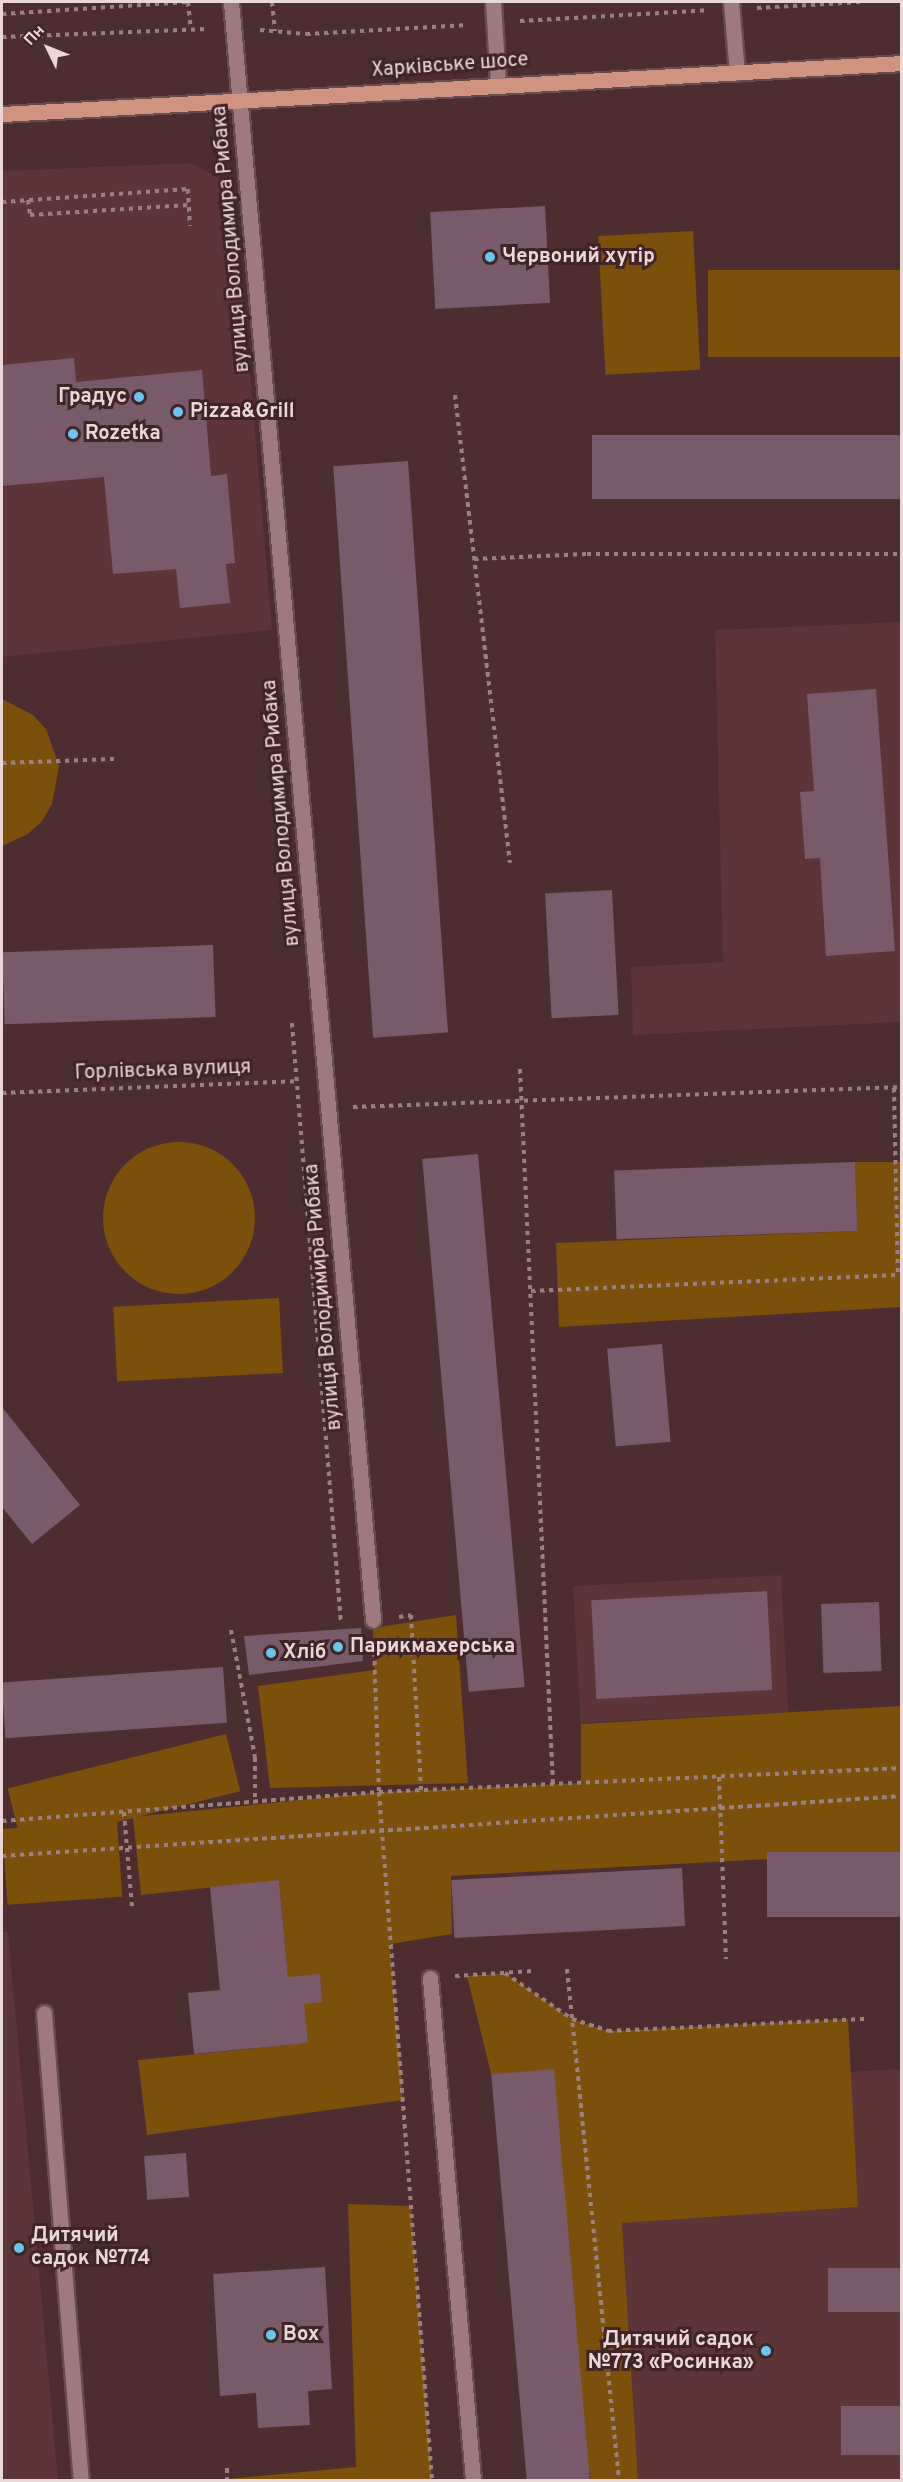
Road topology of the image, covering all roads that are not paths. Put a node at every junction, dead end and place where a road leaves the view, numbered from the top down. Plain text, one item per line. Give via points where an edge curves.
1 (231, 2) edge
2 (494, 2) edge
3 (731, 5) edge
4 (902, 63) edge
5 (737, 73) junction
6 (498, 83) junction
7 (241, 101) junction
8 (2, 114) edge
9 (373, 1620) road end
10 (430, 1978) road end
11 (44, 2013) dead end
12 (81, 2481) edge
13 (473, 2481) edge

1 - 7 street, вулиця Володимира Рибака
2 - 6 street
3 - 5 street
4 - 5 main road, Харківське шосе
5 - 6 main road, Харківське шосе
6 - 7 main road, Харківське шосе
7 - 8 main road, Харківське шосе
7 - 9 street, вулиця Володимира Рибака
10 - 13 street
11 - 12 street

